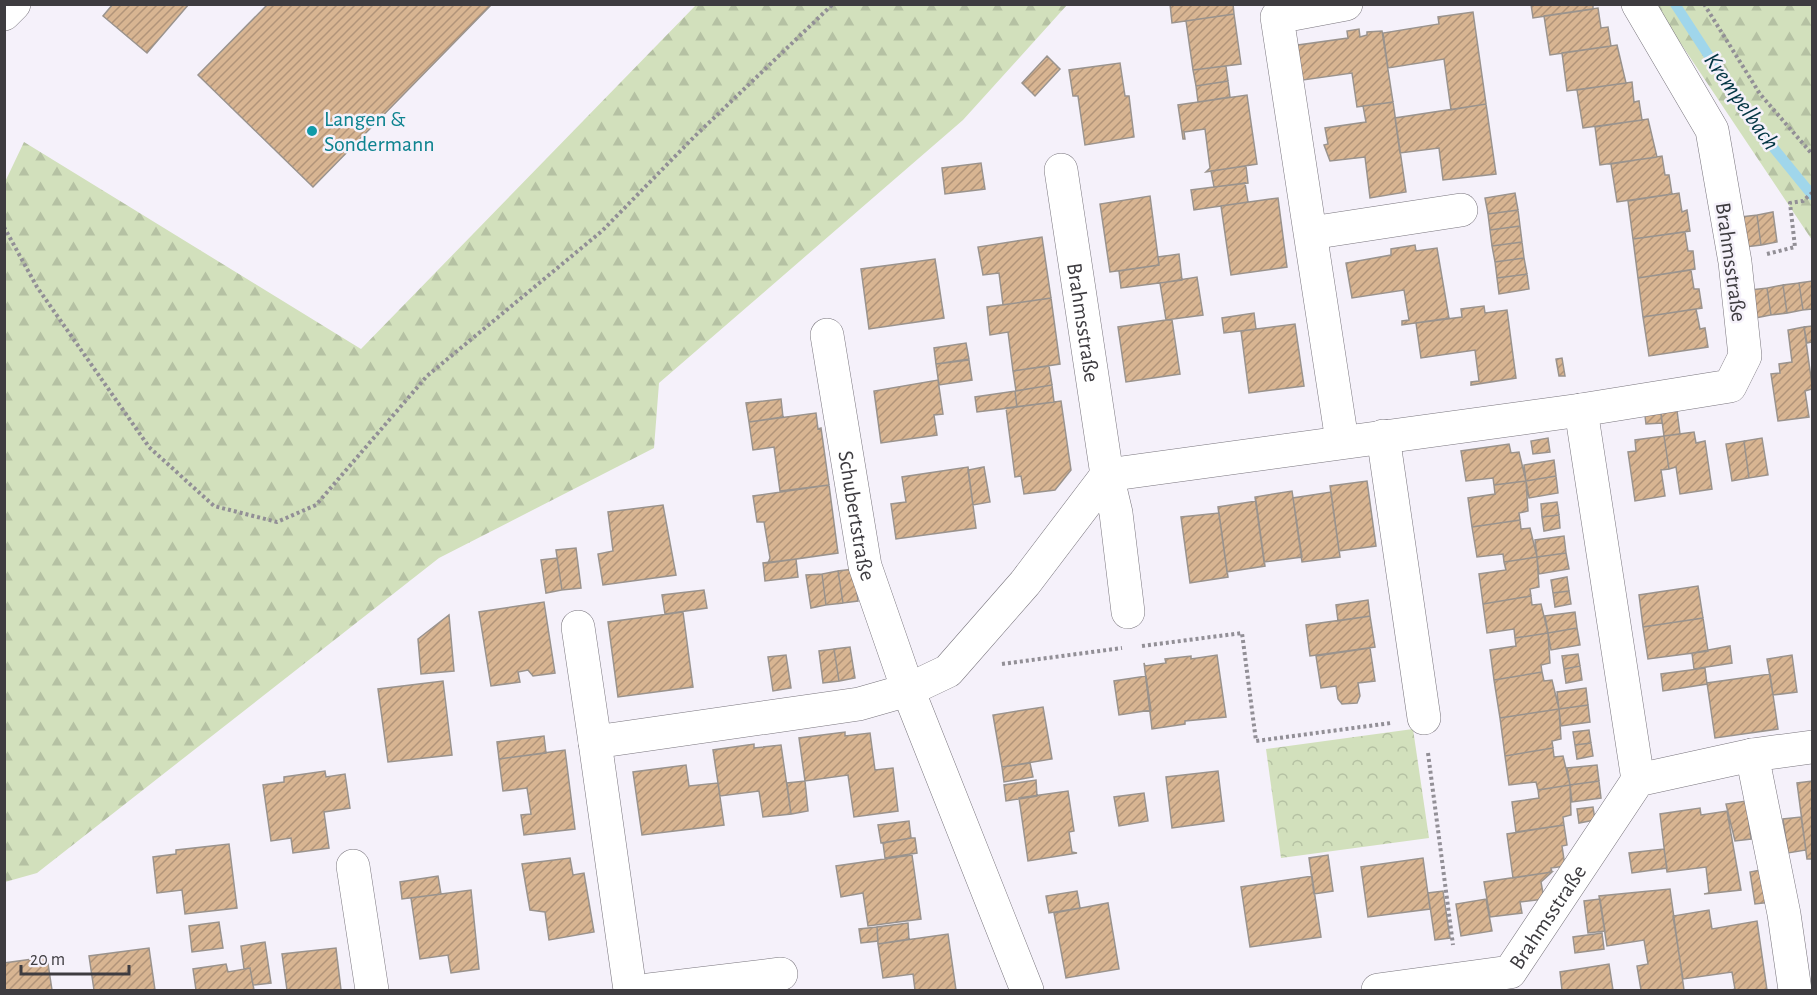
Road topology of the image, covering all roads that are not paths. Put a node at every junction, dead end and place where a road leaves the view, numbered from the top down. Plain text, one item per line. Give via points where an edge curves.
1 (14, 4) edge
2 (1346, 4) edge
3 (1638, 4) edge
4 (4, 14) edge
5 (1061, 170) dead end
6 (1461, 210) dead end
7 (1311, 233) junction
8 (827, 335) dead end
9 (1581, 410) junction
10 (1383, 436) junction
11 (1342, 441) junction
12 (1107, 475) junction
13 (1128, 612) dead end
14 (578, 627) dead end
15 (908, 690) junction
16 (1424, 718) road end
17 (595, 742) junction
18 (1812, 747) edge
19 (1752, 755) junction
20 (1638, 780) junction
21 (353, 866) dead end
22 (781, 974) dead end
23 (1512, 981) edge
24 (372, 990) edge
25 (630, 990) edge
26 (649, 990) edge
27 (1027, 990) edge
28 (1378, 990) edge
29 (1794, 990) edge

1 - 4 street
2 - 7 street via 1277,17
3 - 9 street, Brahmsstraße via 1712,130 1735,262 1745,356 1730,387
5 - 12 street, Brahmsstraße
6 - 7 street
7 - 11 street
8 - 15 street, Schubertstraße via 865,566
9 - 10 street, Brahmsstraße
9 - 20 street
10 - 11 street, Brahmsstraße
10 - 16 street
11 - 12 street, Brahmsstraße
12 - 13 street via 1116,513
12 - 15 street via 1025,583 948,671
14 - 17 street
15 - 17 street via 859,704
15 - 27 street, Schubertstraße
17 - 25 street
18 - 19 street
19 - 20 street
19 - 29 street via 1784,914
20 - 23 street, Brahmsstraße
21 - 24 street
22 - 26 street
23 - 28 street, Brahmsstraße via 1458,980

